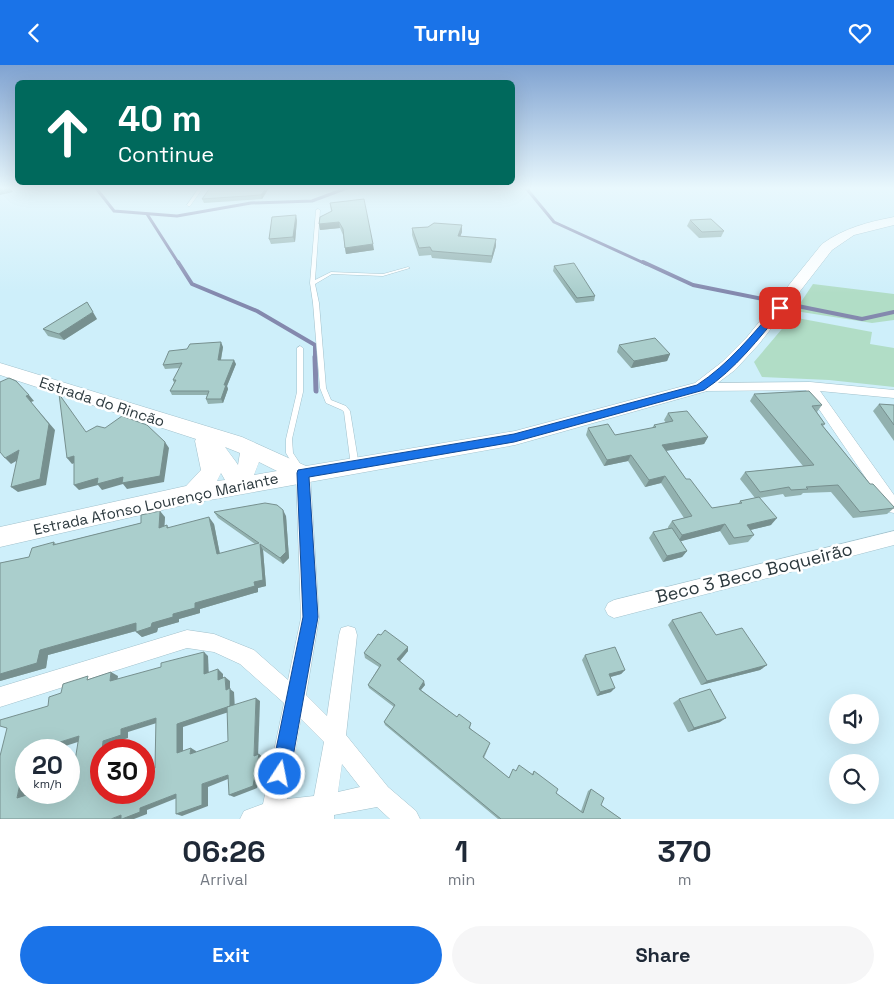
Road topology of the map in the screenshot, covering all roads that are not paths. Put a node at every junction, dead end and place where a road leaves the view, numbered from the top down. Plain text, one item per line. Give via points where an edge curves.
1 (317, 223) edge
2 (885, 223) edge
3 (408, 268) dead end
4 (312, 283) junction
5 (300, 347) dead end
6 (12, 375) edge
7 (810, 386) junction
8 (700, 387) junction
9 (894, 393) edge
10 (204, 434) junction
11 (250, 449) junction
12 (355, 466) junction
13 (303, 473) junction
14 (239, 485) junction
15 (193, 494) junction
16 (894, 507) edge
17 (0, 537) edge
18 (894, 538) edge
19 (614, 609) dead end
20 (348, 635) dead end
21 (0, 697) edge
22 (295, 699) junction
23 (335, 737) junction
24 (380, 795) junction
25 (322, 813) edge
26 (266, 817) edge
27 (408, 819) edge

1 - 4 lane
2 - 8 main road, Estrada Afonso Lourenço Mariante via 851,232 827,247 733,362
3 - 4 lane via 383,275 331,273
4 - 12 lane via 323,388 328,401 347,411
5 - 13 lane via 300,392 289,439 290,453
6 - 10 main road, Estrada do Rincão
7 - 8 street
7 - 9 street
7 - 16 street
8 - 12 main road, Estrada Afonso Lourenço Mariante via 514,438
10 - 11 main road, Estrada do Rincão
10 - 14 main road
10 - 15 main road via 212,470
11 - 13 main road, Estrada do Rincão
11 - 14 main road via 249,463
12 - 13 main road, Estrada Afonso Lourenço Mariante
13 - 14 main road, Estrada Afonso Lourenço Mariante
13 - 22 street via 310,617
14 - 15 main road, Estrada Afonso Lourenço Mariante
15 - 17 main road, Estrada Afonso Lourenço Mariante
18 - 19 street, Beco 3 Beco Boqueirão
20 - 23 street
21 - 22 street via 187,639 214,643 247,657
22 - 23 street
22 - 26 street
23 - 24 street
23 - 25 street
24 - 25 street
24 - 27 street
25 - 26 street

